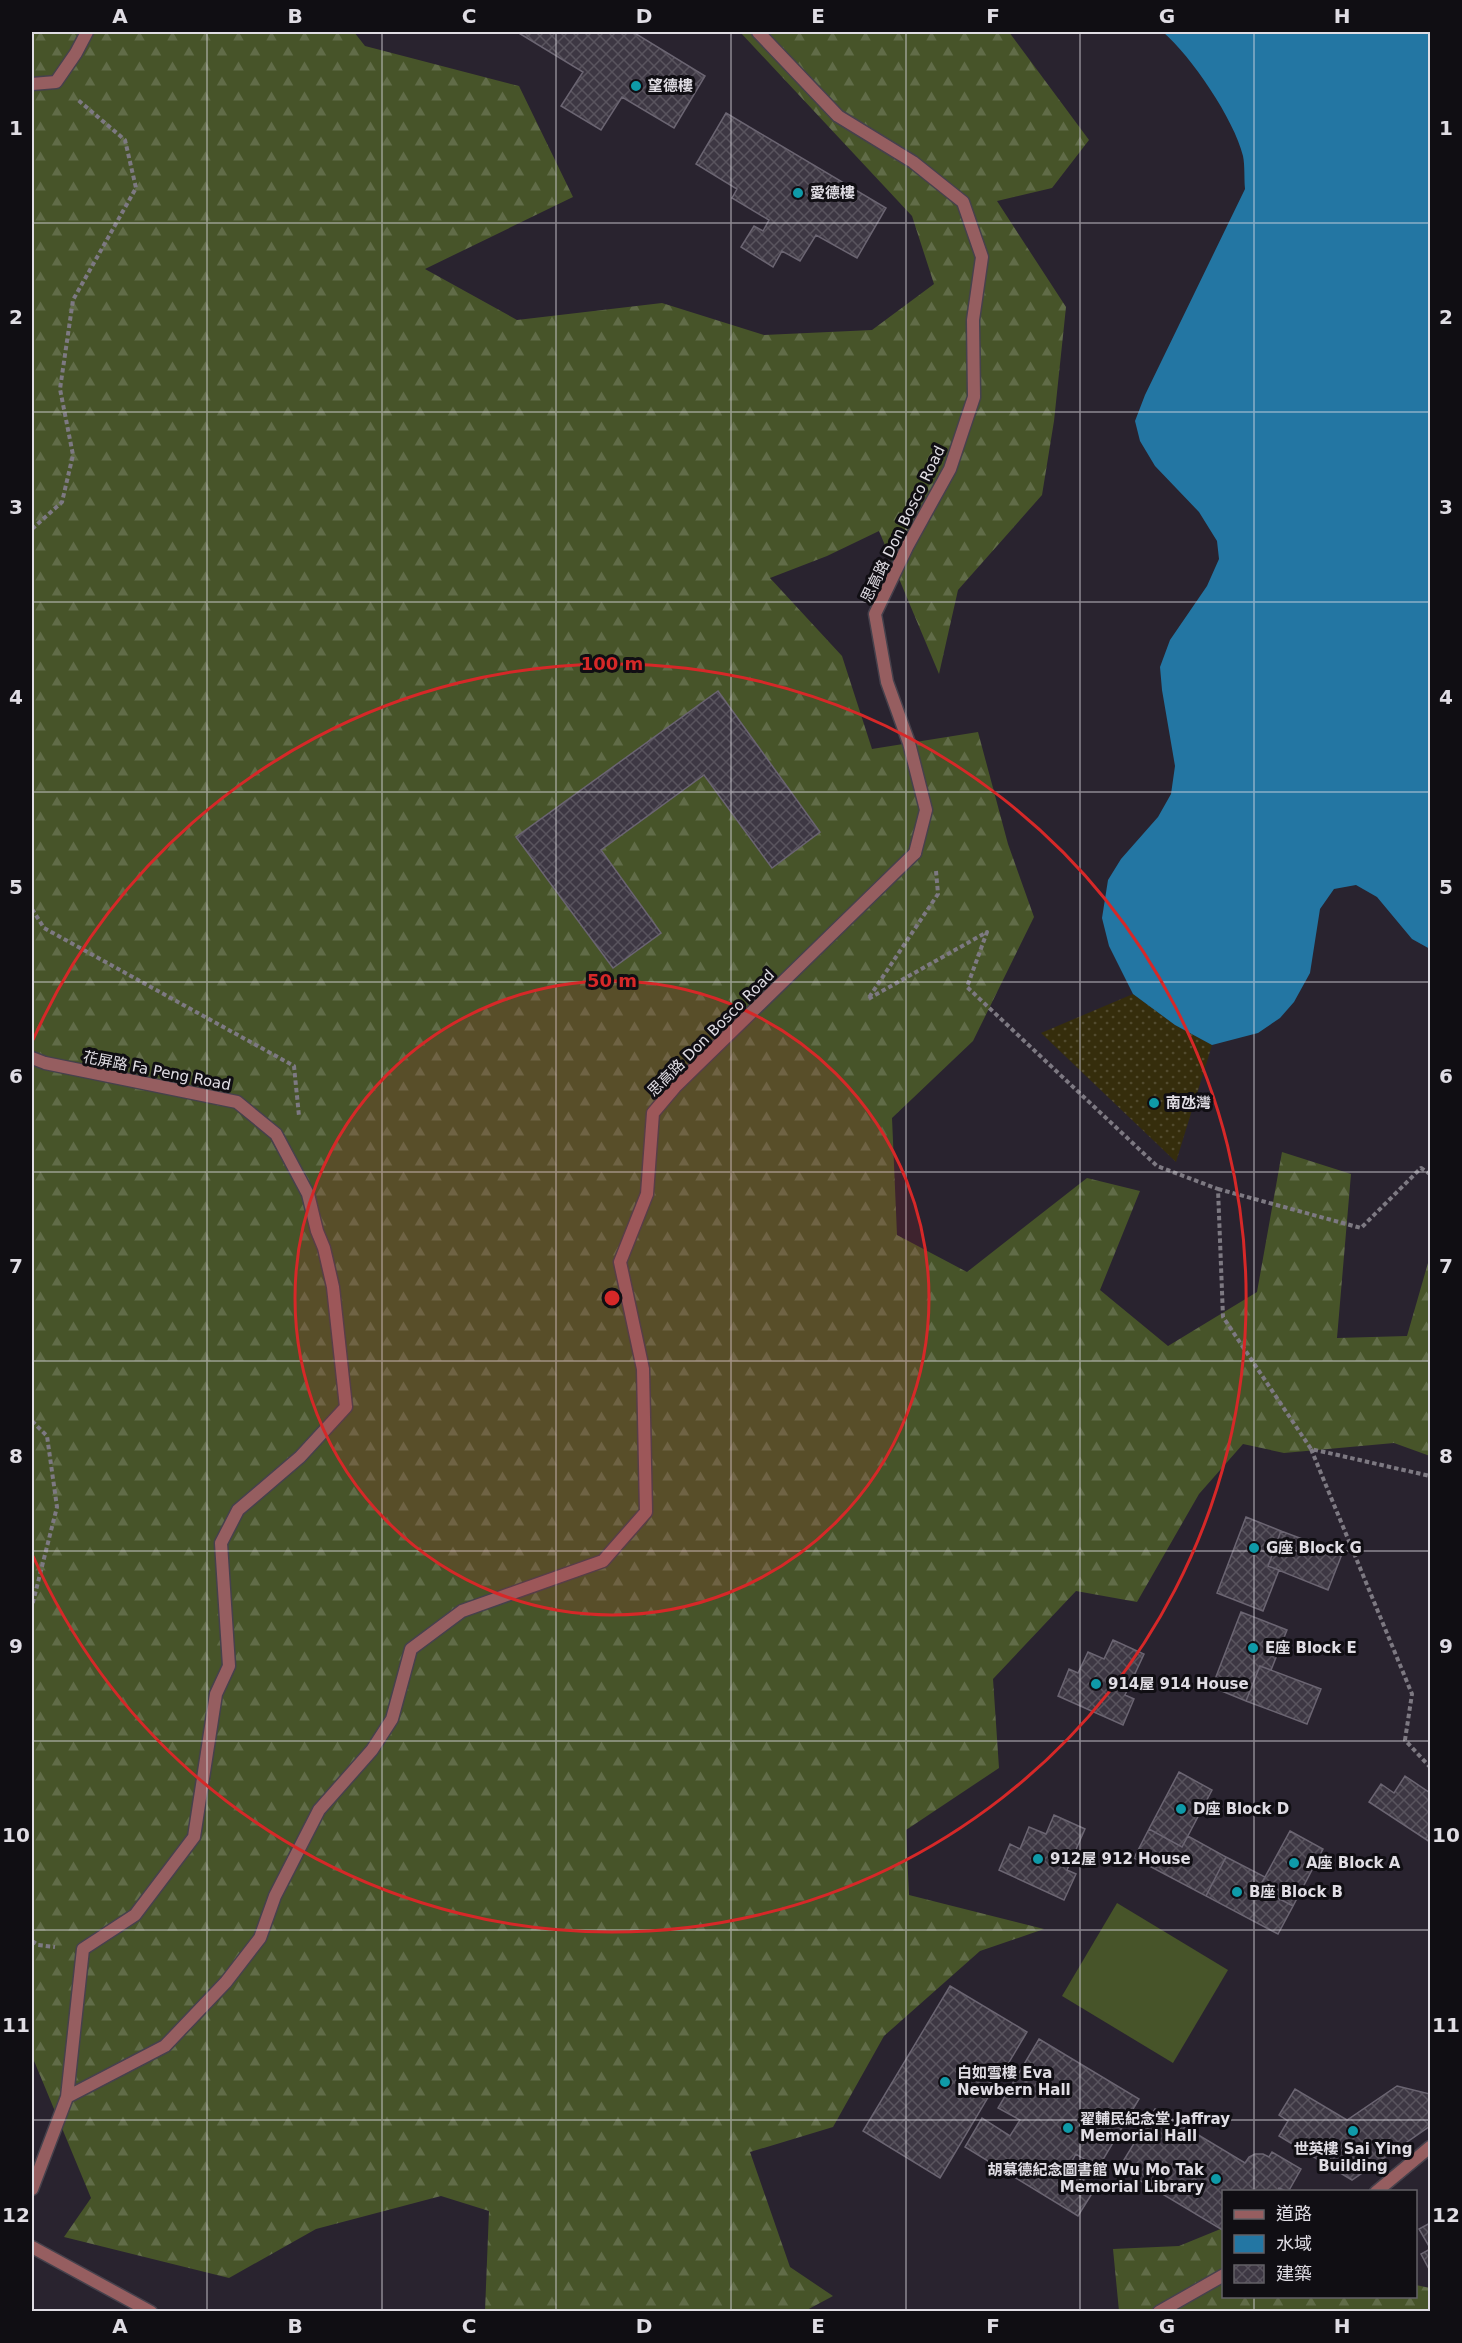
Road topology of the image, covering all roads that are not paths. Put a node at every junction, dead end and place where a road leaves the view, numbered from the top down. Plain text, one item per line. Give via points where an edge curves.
1 (87, 32) edge
2 (759, 32) edge
3 (32, 84) edge
4 (32, 1058) edge
5 (67, 2097) junction
6 (1431, 2147) edge
7 (32, 2189) edge
8 (1378, 2190) edge
9 (32, 2247) edge
10 (1222, 2276) edge
11 (151, 2312) edge
12 (1159, 2312) edge

1 - 3 street via 56,82
2 - 5 street, 思高路 Don Bosco Road via 838,116 913,162 963,202 982,257 973,320 974,397 950,469 875,614 887,682 909,743 926,810 915,853 653,1113 646,1194 620,1262 643,1369 646,1512 603,1561 462,1611 411,1649 392,1719 372,1750 319,1810 275,1896 260,1938 226,1982 165,2046
4 - 5 street, 花屏路 Fa Peng Road via 45,1064 237,1102 276,1134 308,1194 324,1248 333,1287 346,1407 300,1457 238,1510 221,1543 229,1666 216,1694 194,1837 135,1915 83,1949
5 - 7 street, 花屏路 Fa Peng Road
6 - 8 street
9 - 11 street
10 - 12 street

